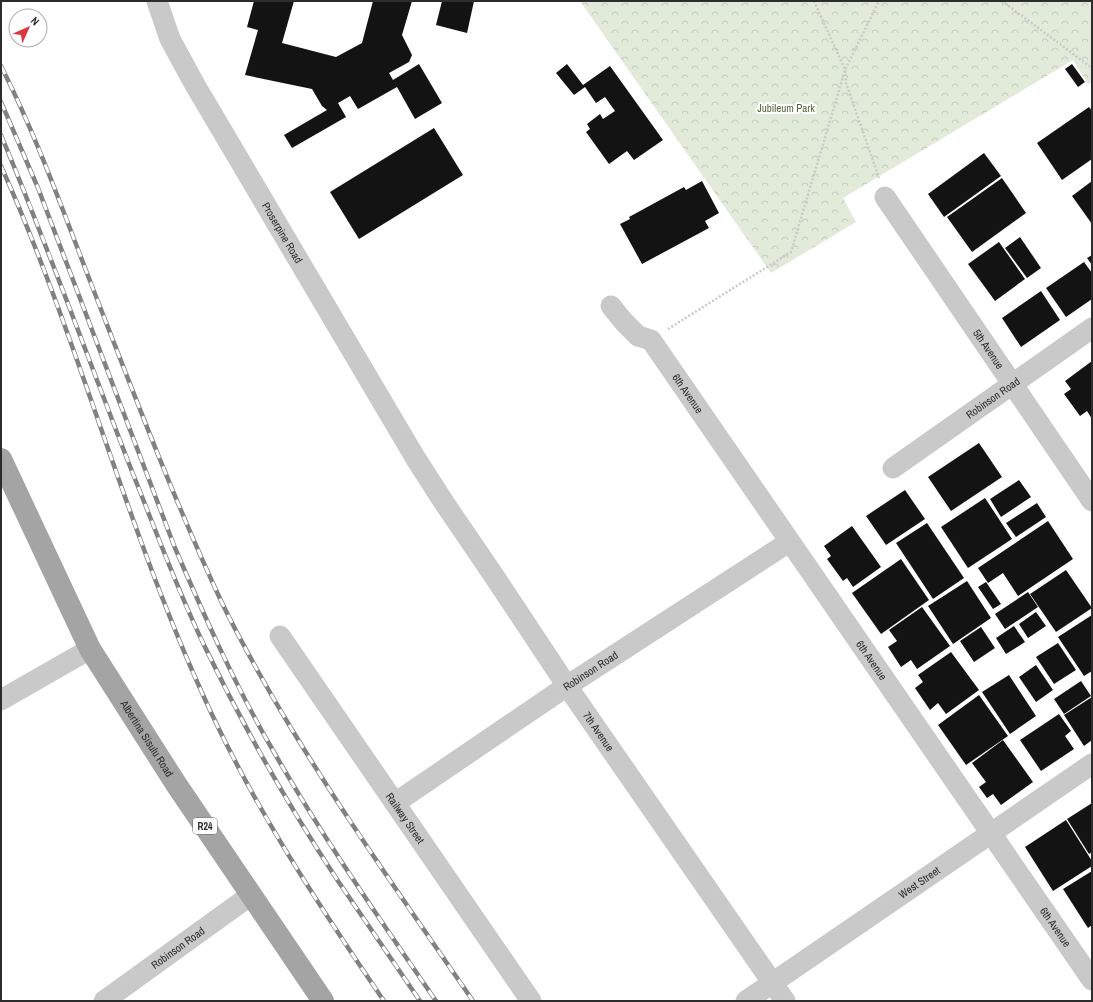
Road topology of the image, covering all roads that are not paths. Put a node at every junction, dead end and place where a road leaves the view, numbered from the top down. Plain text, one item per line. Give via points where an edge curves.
1 (158, 1) edge
2 (885, 197) road end
3 (611, 306) dead end
4 (1092, 328) edge
5 (1012, 384) junction
6 (1, 459) edge
7 (416, 459) joint
8 (893, 468) dead end
9 (1092, 501) edge
10 (789, 542) junction
11 (280, 636) dead end
12 (90, 649) junction
13 (568, 686) junction
14 (1, 700) edge
15 (1092, 764) edge
16 (395, 803) junction
17 (991, 834) junction
18 (251, 895) junction
19 (1092, 980) edge
20 (772, 983) junction
21 (104, 1001) edge
22 (323, 1001) edge
23 (531, 1001) edge
24 (746, 1001) edge
25 (785, 1001) edge

1 - 7 street, Proserpine Road via 170,39 195,85
2 - 5 street, 5th Avenue
3 - 10 street, 6th Avenue via 638,336 650,340
4 - 5 street, Robinson Road
5 - 8 street, Robinson Road
5 - 9 street, 5th Avenue
6 - 12 main road, Albertina Sisulu Road / R24
7 - 13 street, 7th Avenue
10 - 13 street, Robinson Road
10 - 17 street, 6th Avenue
11 - 16 street, Railway Street
12 - 14 street
12 - 18 main road, Albertina Sisulu Road / R24
13 - 16 street, Robinson Road
13 - 20 street, 7th Avenue
15 - 17 street, West Street
16 - 23 street, Railway Street
17 - 19 street, 6th Avenue
17 - 20 street, West Street
18 - 21 street, Robinson Road
18 - 22 main road, Albertina Sisulu Road / R24
20 - 24 street, West Street
20 - 25 street, 7th Avenue

